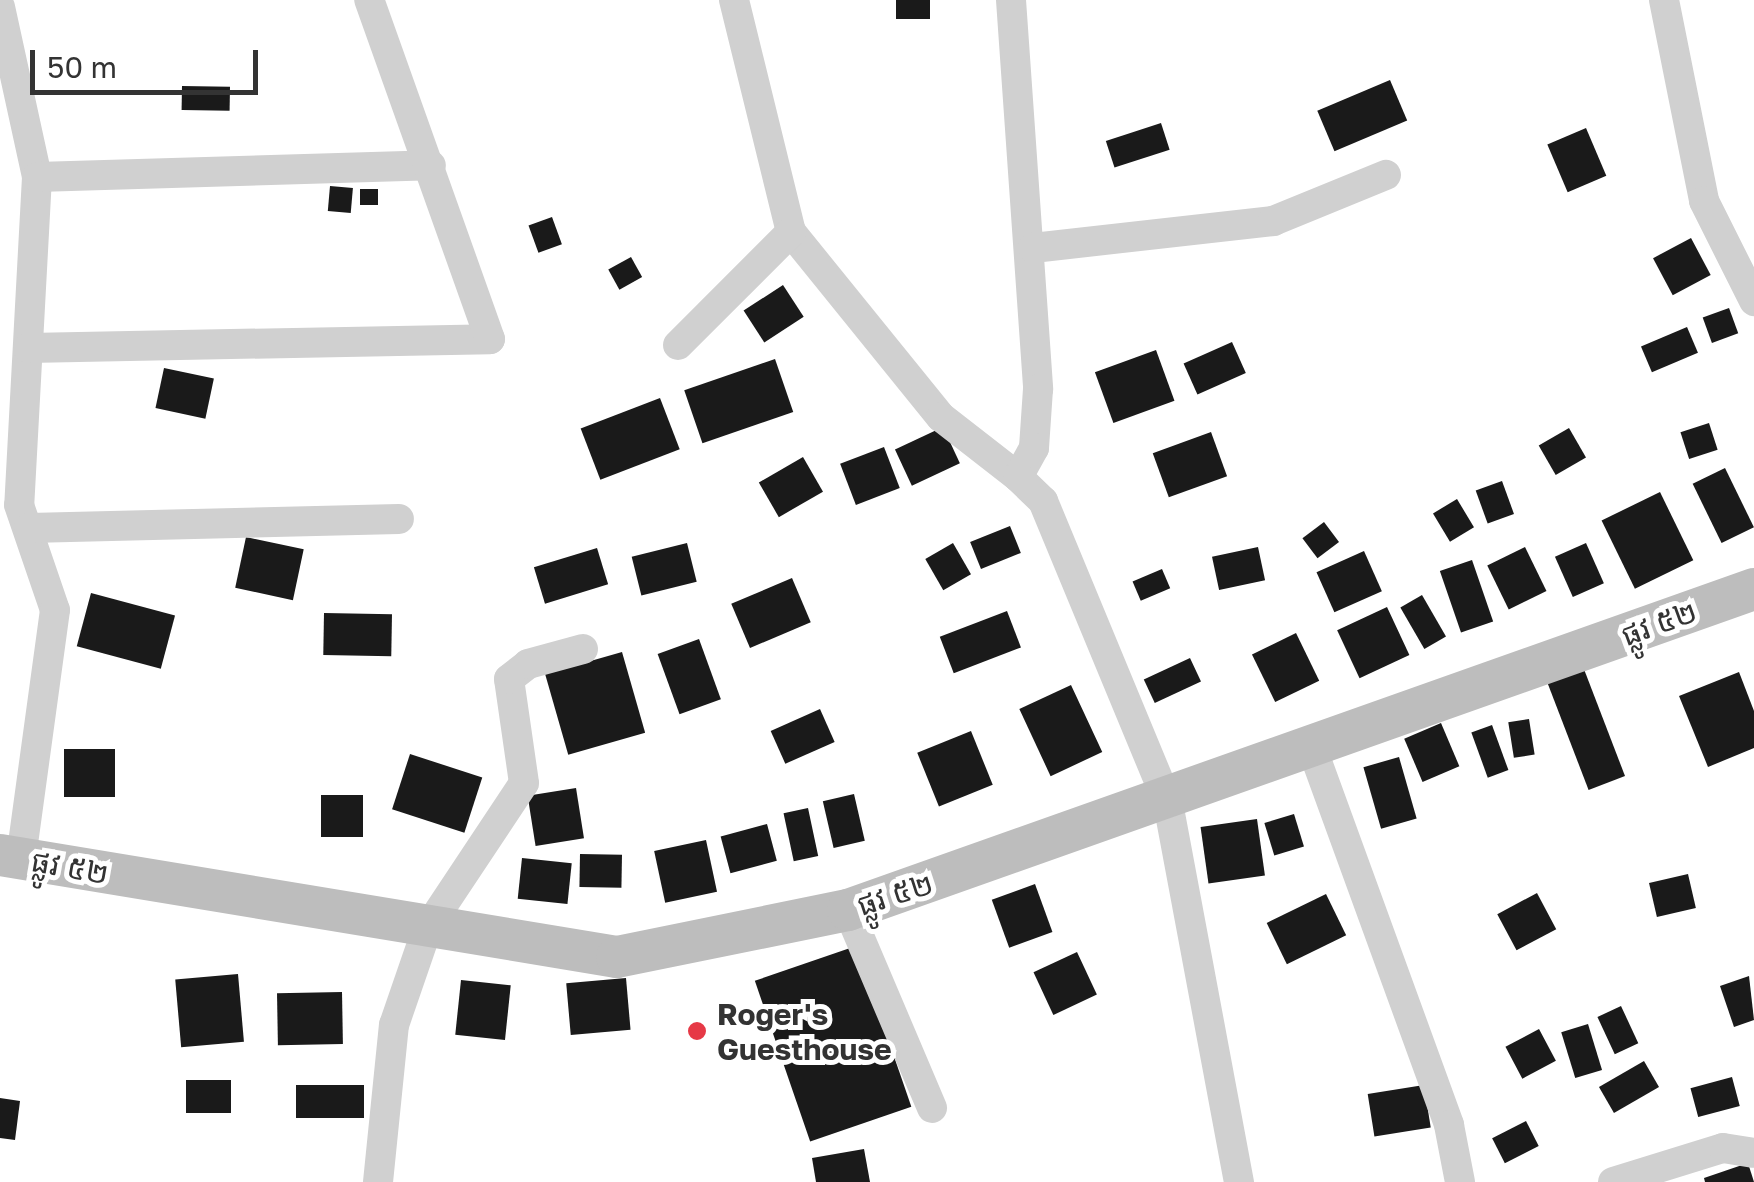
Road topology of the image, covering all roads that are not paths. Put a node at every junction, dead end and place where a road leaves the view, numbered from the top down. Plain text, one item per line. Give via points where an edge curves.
1 (369, 0) edge
2 (734, 0) edge
3 (1011, 0) edge
4 (1664, 0) edge
5 (0, 7) edge
6 (431, 166) junction
7 (1386, 175) dead end
8 (37, 177) junction
9 (790, 232) junction
10 (1033, 248) junction
11 (1754, 301) edge
12 (678, 345) dead end
13 (28, 348) junction
14 (1018, 477) junction
15 (399, 518) dead end
16 (29, 528) junction
17 (1754, 589) edge
18 (584, 650) dead end
19 (1312, 748) junction
20 (1168, 803) junction
21 (11, 857) edge
22 (848, 910) junction
23 (427, 928) junction
24 (932, 1108) dead end
25 (1754, 1153) edge
26 (378, 1182) edge
27 (1240, 1182) edge
28 (1460, 1182) edge
29 (1613, 1182) edge

1 - 6 street
2 - 9 street
3 - 10 street
4 - 11 street via 1704,200
5 - 8 street
6 - 8 street
6 - 13 street via 491,328 482,343
7 - 10 street via 1272,220
8 - 13 street
9 - 12 street
9 - 14 street via 941,417
10 - 14 street via 1037,409 1034,448
13 - 16 street via 17,470
14 - 20 street via 1043,501
15 - 16 street
16 - 21 street via 55,610
17 - 19 street, ផ្លូវ ៥២
18 - 23 street via 528,664 509,678 524,783
19 - 20 street, ផ្លូវ ៥២
19 - 28 street via 1449,1125
20 - 22 street, ផ្លូវ ៥២
20 - 27 street
21 - 23 street, ផ្លូវ ៥២
22 - 23 street, ផ្លូវ ៥២ via 617,956
22 - 24 street
23 - 26 street via 394,1024
25 - 29 street via 1723,1148

